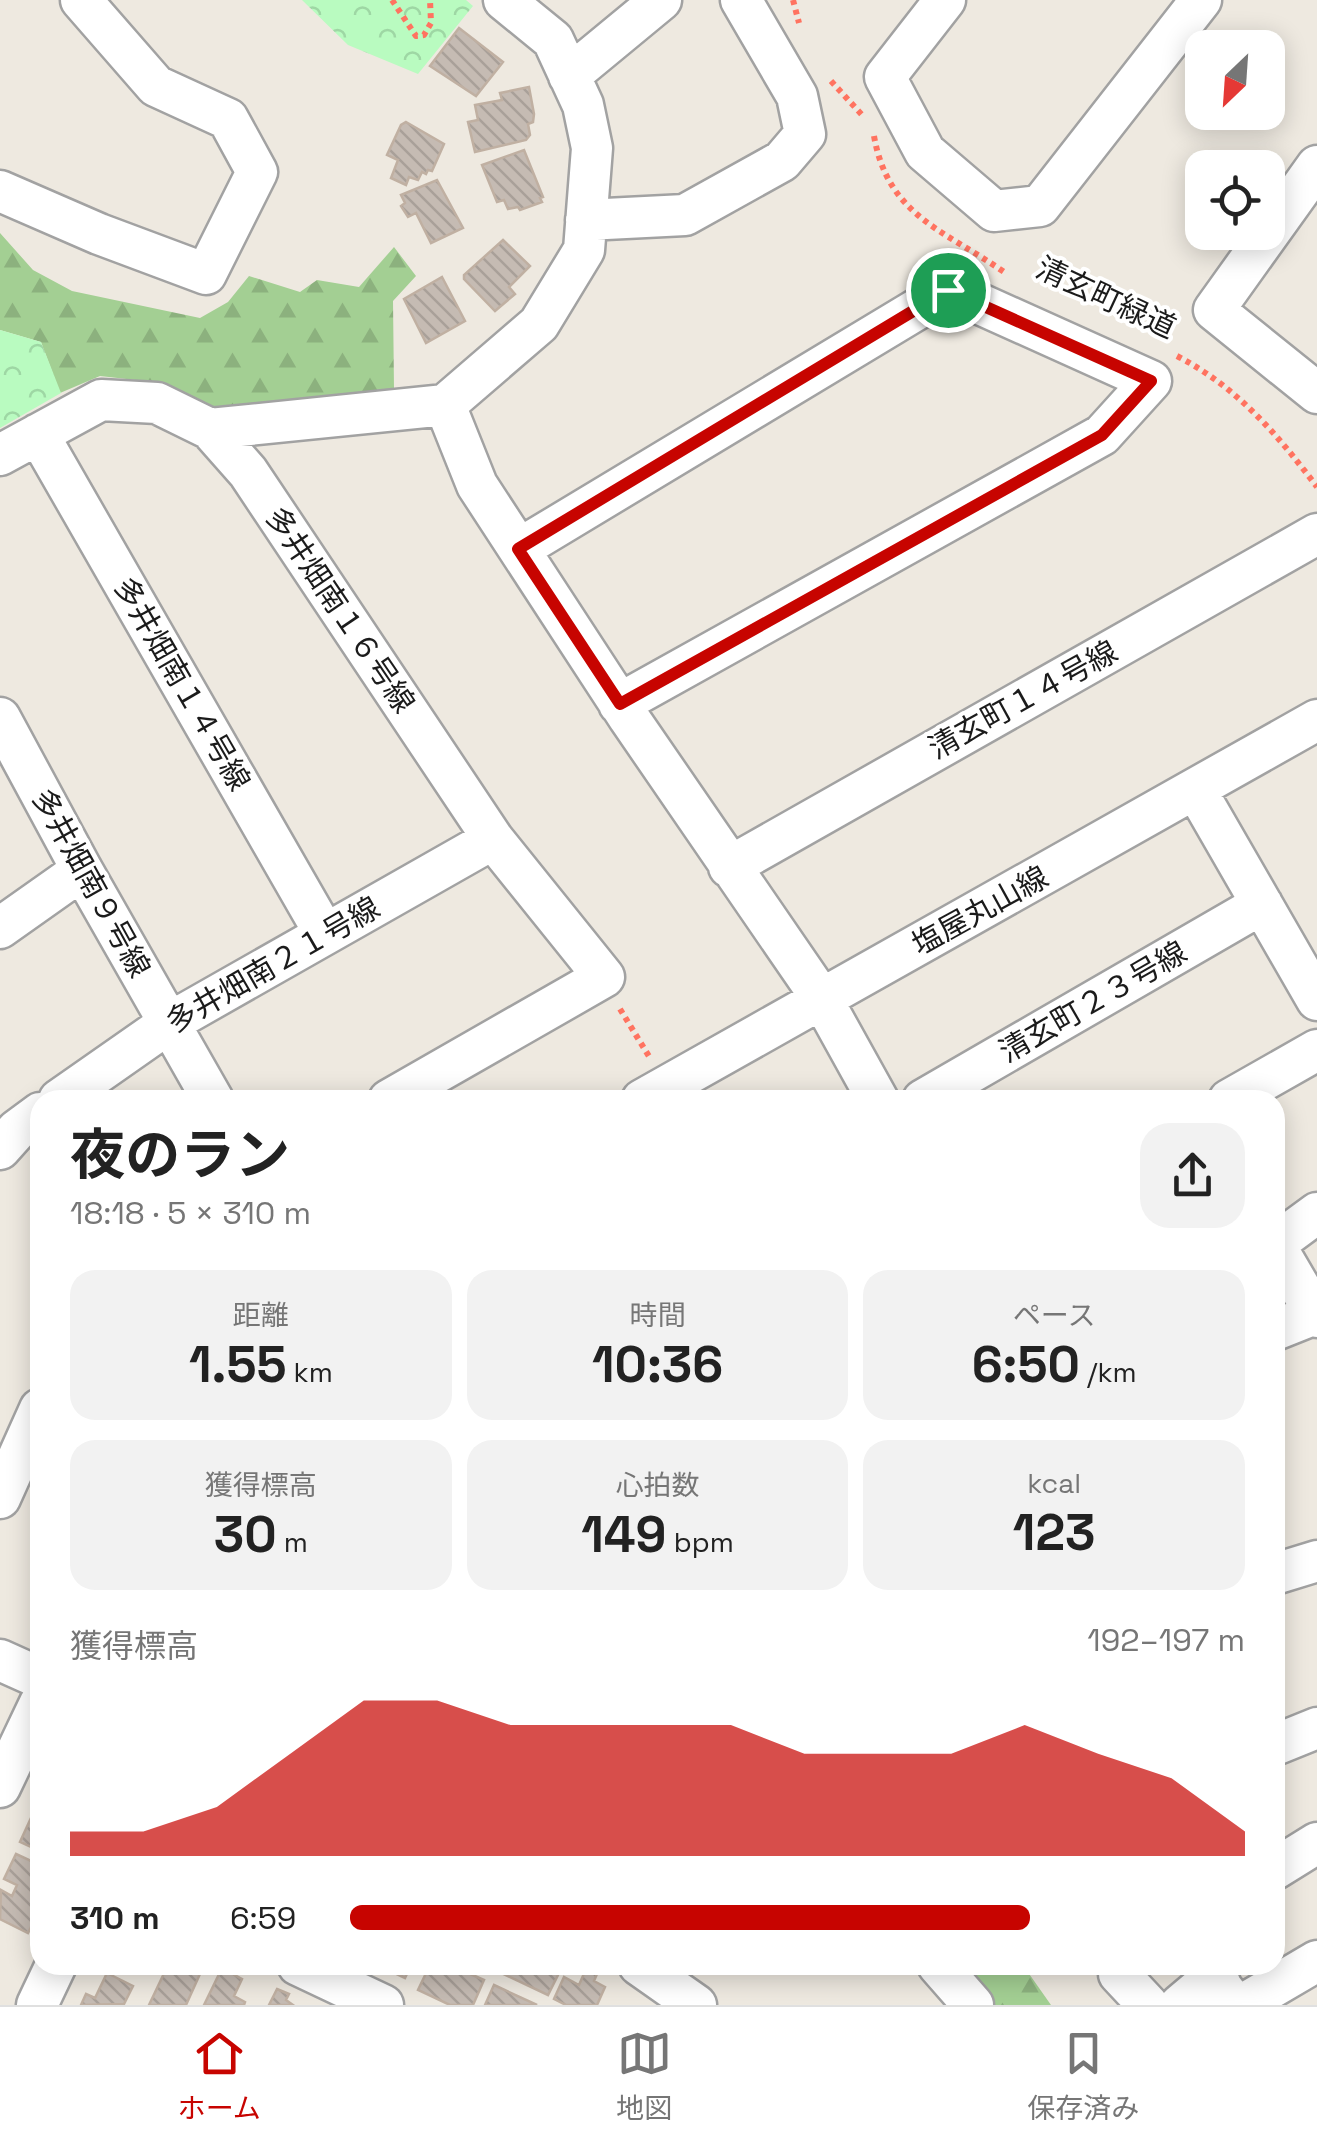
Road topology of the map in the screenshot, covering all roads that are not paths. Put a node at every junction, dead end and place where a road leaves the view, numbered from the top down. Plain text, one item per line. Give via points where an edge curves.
1 (81, 0) edge
2 (504, 0) edge
3 (661, 0) edge
4 (740, 0) edge
5 (944, 0) edge
6 (1201, 0) edge
7 (569, 76) junction
8 (1317, 166) edge
9 (0, 191) edge
10 (586, 220) junction
11 (1317, 394) edge
12 (444, 405) junction
13 (210, 430) junction
14 (38, 434) junction
15 (0, 455) edge
16 (1317, 534) edge
17 (518, 549) junction
18 (620, 704) junction
19 (0, 718) edge
20 (1317, 720) edge
21 (1196, 790) junction
22 (493, 840) junction
23 (729, 867) junction
24 (82, 870) junction
25 (1262, 904) junction
26 (0, 928) edge
27 (325, 934) junction
28 (822, 999) junction
29 (1317, 1000) edge
30 (169, 1022) junction
31 (1317, 1050) edge
32 (73, 1090) edge
33 (207, 1090) edge
34 (406, 1090) edge
35 (660, 1090) edge
36 (872, 1090) edge
37 (940, 1090) edge
38 (1247, 1090) edge
39 (30, 1120) edge
40 (0, 1149) edge
41 (1317, 1213) edge
42 (1285, 1237) edge
43 (1285, 1262) edge
44 (1316, 1316) edge
45 (1285, 1327) edge
46 (30, 1428) edge
47 (4, 1476) edge
48 (1317, 1561) edge
49 (1285, 1571) edge
50 (0, 1660) edge
51 (30, 1674) edge
52 (30, 1725) edge
53 (1317, 1728) edge
54 (1285, 1740) edge
55 (0, 1787) edge
56 (1317, 1843) edge
57 (1285, 1863) edge
58 (1317, 1961) edge
59 (1285, 1971) edge
60 (52, 1975) edge
61 (319, 1975) edge
62 (653, 1975) edge
63 (947, 1975) edge
64 (1120, 1975) edge
65 (1273, 1975) edge
66 (1214, 1994) edge
67 (38, 2005) edge
68 (383, 2005) edge
69 (696, 2005) edge
70 (974, 2005) edge
71 (1148, 2005) edge

1 - 9 street via 156,86 228,119 257,172 206,274
2 - 7 street via 553,40
3 - 7 street
4 - 10 street via 796,96 805,134 782,161 685,215
5 - 6 street via 885,77 926,152 994,211 1040,206
7 - 10 street via 592,148
8 - 11 street via 1214,310
10 - 12 street via 584,250 539,324
12 - 13 street
12 - 17 street via 477,485
13 - 14 street, 多井畑南１６号線 via 156,403 101,400
13 - 22 street, 多井畑南１６号線 via 248,472
14 - 15 street, 多井畑南１６号線
14 - 27 street, 多井畑南１４号線
16 - 23 street, 清玄町１４号線
17 - 18 street
17 - 18 street via 948,290 1151,381 1102,435
18 - 23 street
19 - 24 street, 多井畑南９号線
20 - 21 street, 塩屋丸山線
21 - 25 street
21 - 28 street, 塩屋丸山線
22 - 27 street, 多井畑南２１号線
22 - 34 street, 多井畑南１６号線 via 602,977
23 - 28 street
24 - 26 street
24 - 30 street, 多井畑南９号線
25 - 29 street
25 - 37 street, 清玄町２３号線
27 - 30 street, 多井畑南２１号線
28 - 35 street, 塩屋丸山線
28 - 36 street
30 - 32 street, 多井畑南２１号線
30 - 33 street, 多井畑南９号線
31 - 38 street
39 - 40 street
41 - 42 street
43 - 44 street
44 - 45 street
46 - 47 street
48 - 49 street
50 - 51 street
52 - 55 street
53 - 54 street
56 - 57 street
58 - 59 street
60 - 67 street
61 - 68 street
62 - 69 street
63 - 70 street
64 - 71 street
65 - 66 street

